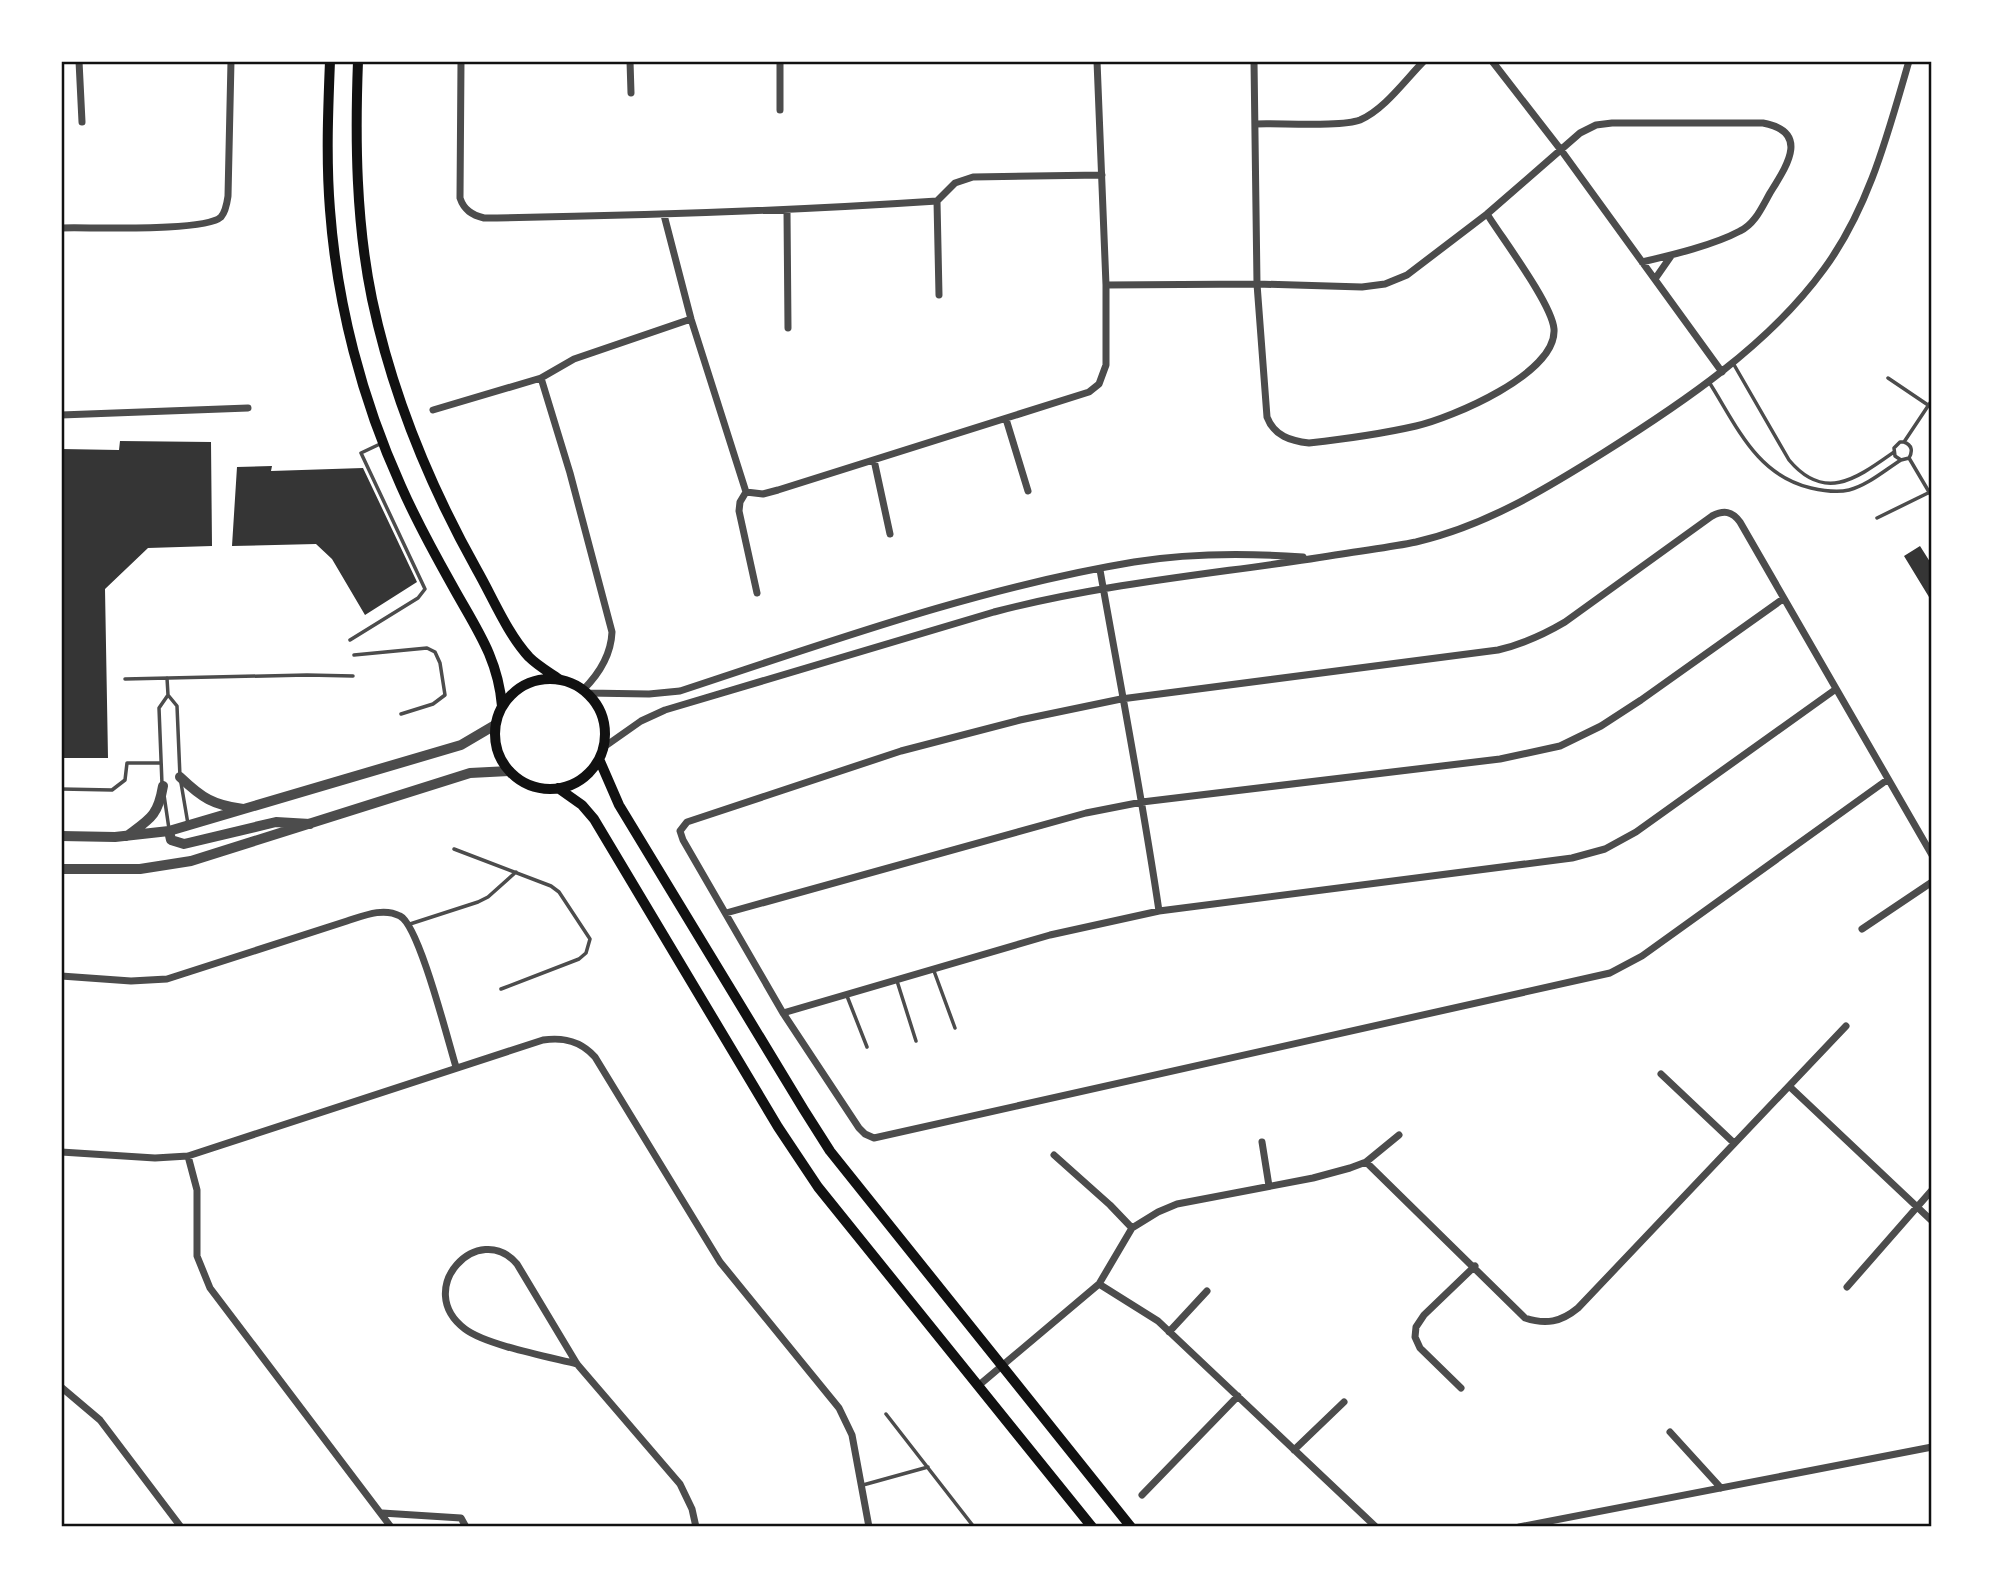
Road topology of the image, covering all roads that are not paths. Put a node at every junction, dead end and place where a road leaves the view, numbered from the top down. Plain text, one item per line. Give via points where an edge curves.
1 (79, 61) edge
2 (231, 61) edge
3 (330, 61) edge
4 (358, 61) edge
5 (461, 61) edge
6 (631, 61) edge
7 (780, 61) edge
8 (1097, 61) edge
9 (1254, 61) edge
10 (1424, 61) edge
11 (1492, 61) edge
12 (1909, 61) edge
13 (631, 93) dead end
14 (780, 110) dead end
15 (82, 122) dead end
16 (1256, 124) junction
17 (1561, 150) junction
18 (1102, 175) junction
19 (937, 201) junction
20 (787, 211) junction
21 (1487, 214) junction
22 (664, 215) junction
23 (61, 228) edge
24 (1672, 255) junction
25 (1642, 262) junction
26 (1655, 279) junction
27 (1257, 284) junction
28 (1106, 285) junction
29 (939, 295) dead end
30 (691, 319) junction
31 (788, 328) dead end
32 (1733, 363) junction
33 (1722, 372) junction
34 (541, 378) junction
35 (1888, 378) dead end
36 (1709, 382) junction
37 (1932, 400) edge
38 (1928, 405) junction
39 (248, 408) dead end
40 (433, 410) dead end
41 (61, 415) edge
42 (1006, 419) junction
43 (1904, 442) junction
44 (383, 443) junction
45 (1894, 452) junction
46 (1909, 458) junction
47 (874, 460) junction
48 (1901, 460) junction
49 (1028, 491) dead end
50 (746, 492) junction
51 (1931, 495) edge
52 (1877, 518) dead end
53 (890, 534) dead end
54 (1316, 558) junction
55 (1100, 570) junction
56 (1103, 587) junction
57 (757, 593) dead end
58 (1783, 599) junction
59 (350, 640) dead end
60 (354, 655) dead end
61 (353, 676) dead end
62 (167, 678) junction
63 (125, 679) dead end
64 (558, 679) junction
65 (1836, 689) junction
66 (585, 692) junction
67 (168, 695) junction
68 (1121, 699) junction
69 (502, 706) junction
70 (401, 714) dead end
71 (495, 725) junction
72 (604, 747) junction
73 (599, 759) junction
74 (161, 762) junction
75 (509, 771) junction
76 (180, 777) junction
77 (1887, 780) junction
78 (163, 786) junction
79 (558, 788) junction
80 (61, 789) edge
81 (1143, 802) junction
82 (247, 809) junction
83 (314, 824) junction
84 (188, 826) junction
85 (169, 831) junction
86 (61, 836) edge
87 (127, 836) junction
88 (454, 849) dead end
89 (1932, 855) edge
90 (61, 869) edge
91 (516, 872) junction
92 (1932, 882) edge
93 (1159, 911) junction
94 (726, 912) junction
95 (410, 924) junction
96 (1862, 929) dead end
97 (933, 969) junction
98 (61, 976) edge
99 (897, 979) junction
100 (501, 989) dead end
101 (846, 994) junction
102 (783, 1013) junction
103 (1846, 1026) dead end
104 (955, 1028) dead end
105 (916, 1041) dead end
106 (867, 1047) dead end
107 (456, 1067) junction
108 (1661, 1074) dead end
109 (1789, 1086) junction
110 (1399, 1135) dead end
111 (1262, 1142) dead end
112 (1734, 1143) junction
113 (61, 1152) edge
114 (1054, 1155) dead end
115 (188, 1156) junction
116 (1366, 1162) junction
117 (1269, 1186) junction
118 (1932, 1190) edge
119 (1916, 1206) junction
120 (1932, 1222) edge
121 (1132, 1228) junction
122 (1475, 1266) junction
123 (1100, 1284) junction
124 (1847, 1287) dead end
125 (1207, 1292) dead end
126 (1169, 1332) junction
127 (577, 1364) junction
128 (1003, 1367) junction
129 (978, 1386) junction
130 (61, 1387) edge
131 (1461, 1388) dead end
132 (1238, 1396) junction
133 (1344, 1402) dead end
134 (887, 1414) dead end
135 (1670, 1432) dead end
136 (1932, 1447) edge
137 (1294, 1450) junction
138 (928, 1467) junction
139 (863, 1485) junction
140 (1721, 1488) junction
141 (1142, 1495) dead end
142 (382, 1513) junction
143 (181, 1527) edge
144 (391, 1527) edge
145 (466, 1527) edge
146 (696, 1527) edge
147 (869, 1527) edge
148 (974, 1527) edge
149 (1092, 1527) edge
150 (1131, 1527) edge
151 (1376, 1527) edge
152 (1518, 1527) edge

1 - 15 street
2 - 23 street via 229,196 221,216 190,226
3 - 44 main road via 328,175 335,261 345,313
4 - 64 main road via 357,148 366,265 409,427 462,542 510,629 529,656
5 - 22 street via 460,198 467,211 484,218
6 - 13 street
7 - 14 street
8 - 18 street
9 - 16 street
10 - 16 street via 1360,120
11 - 17 street
12 - 32 street via 1883,148 1849,230 1812,284
16 - 27 street
17 - 21 street
17 - 24 street via 1580,133 1603,123 1763,123 1786,133 1789,159 1752,222 1740,231
17 - 25 street
18 - 19 street via 972,177 955,183
18 - 28 street
19 - 20 street
19 - 29 street
20 - 22 street
20 - 31 street
21 - 27 street via 1407,275 1385,284
21 - 27 street via 1546,305 1553,337 1531,369 1482,400 1438,420 1310,443 1279,434 1267,417
22 - 30 street
24 - 25 street
24 - 26 street
25 - 26 street
26 - 33 street
27 - 28 street
28 - 42 street via 1106,365 1099,384 1089,393
30 - 34 street via 574,359
30 - 50 street
32 - 33 street
32 - 45 lane via 1789,460 1810,479 1834,484 1847,481
33 - 36 street
34 - 40 street
34 - 66 street via 612,632 607,656
35 - 38 lane
36 - 48 lane via 1758,457 1790,481 1827,491 1851,489
36 - 54 street via 1561,480 1498,513 1416,542
37 - 38 lane
38 - 43 lane
39 - 41 street
42 - 47 street
42 - 49 street
43 - 45 lane via 1897,444
43 - 46 lane via 1911,447
44 - 59 lane via 361,453 425,589 418,598
44 - 69 main road via 423,531 491,656
45 - 48 lane
46 - 48 lane
46 - 51 lane
47 - 50 street via 763,494
47 - 53 street
50 - 57 street via 739,511
51 - 52 lane
54 - 55 street via 1231,554 1135,562
54 - 56 street
55 - 56 street
55 - 66 street via 932,609 680,691
56 - 68 street
56 - 72 street via 982,615 665,709
58 - 65 street
58 - 68 street via 1735,516 1724,512 1712,516 1565,622 1522,644
58 - 81 street via 1601,726 1560,746 1500,759
60 - 70 lane via 426,648 435,652 445,695
61 - 62 lane
62 - 63 lane
62 - 67 lane
64 - 66 main road
64 - 69 main road via 524,685
65 - 77 street
65 - 93 street via 1636,832 1591,854
66 - 72 main road via 604,721
67 - 74 lane via 159,708
67 - 76 lane via 177,706
68 - 81 street
68 - 94 street via 889,755 687,822 680,831 683,840
69 - 71 main road
71 - 75 main road via 498,752
71 - 82 street via 461,744
72 - 73 main road
73 - 79 main road via 580,780
73 - 128 main road via 619,805 804,1111 884,1221
74 - 78 lane
74 - 80 lane via 127,763 125,780 113,790
75 - 79 main road via 531,786
75 - 83 street via 470,773
76 - 82 street via 208,802
76 - 84 lane
77 - 89 street
77 - 102 street via 1642,956 1609,973 894,1134 874,1138 865,1134
78 - 85 lane
78 - 87 street via 156,812
79 - 129 main road via 594,819 818,1187
81 - 93 street
81 - 94 street via 1086,813
82 - 84 street
83 - 85 street via 276,822 184,844 172,840
83 - 90 street via 168,866
84 - 85 street
85 - 87 street
86 - 87 street
88 - 91 lane
91 - 95 lane via 478,902
91 - 100 lane via 559,892 585,929 589,947 579,959
92 - 96 street
93 - 97 street via 1050,935
94 - 102 street
95 - 98 street via 388,912 374,913 167,979
95 - 107 street
97 - 99 street
97 - 104 lane
99 - 101 street
99 - 105 lane
101 - 102 street
101 - 106 lane
103 - 109 street
107 - 115 street
107 - 139 street via 557,1038 589,1050 720,1262 839,1408 852,1435
108 - 112 street
109 - 112 street
109 - 119 street
110 - 116 street
111 - 117 street
112 - 122 street via 1567,1317 1552,1322 1525,1318
113 - 115 street
114 - 121 street
115 - 142 street via 197,1190 197,1256 210,1288
116 - 117 street
116 - 122 street
117 - 121 street via 1177,1204
118 - 119 street
119 - 120 street
119 - 124 street
121 - 123 street
122 - 131 street via 1416,1327 1420,1348
123 - 126 street
123 - 128 street
125 - 126 street
126 - 132 street
127 - 127 street via 487,1340 465,1329 444,1296 452,1270 475,1252 488,1249 509,1254
127 - 146 street via 680,1484
128 - 129 street
128 - 150 main road
129 - 149 main road
130 - 143 street via 100,1420
132 - 137 street
132 - 141 street
133 - 137 street
134 - 138 lane
135 - 140 street
136 - 140 street
137 - 151 street
138 - 139 lane
138 - 148 lane
139 - 147 street
140 - 152 street
142 - 144 street
142 - 145 street via 461,1518

